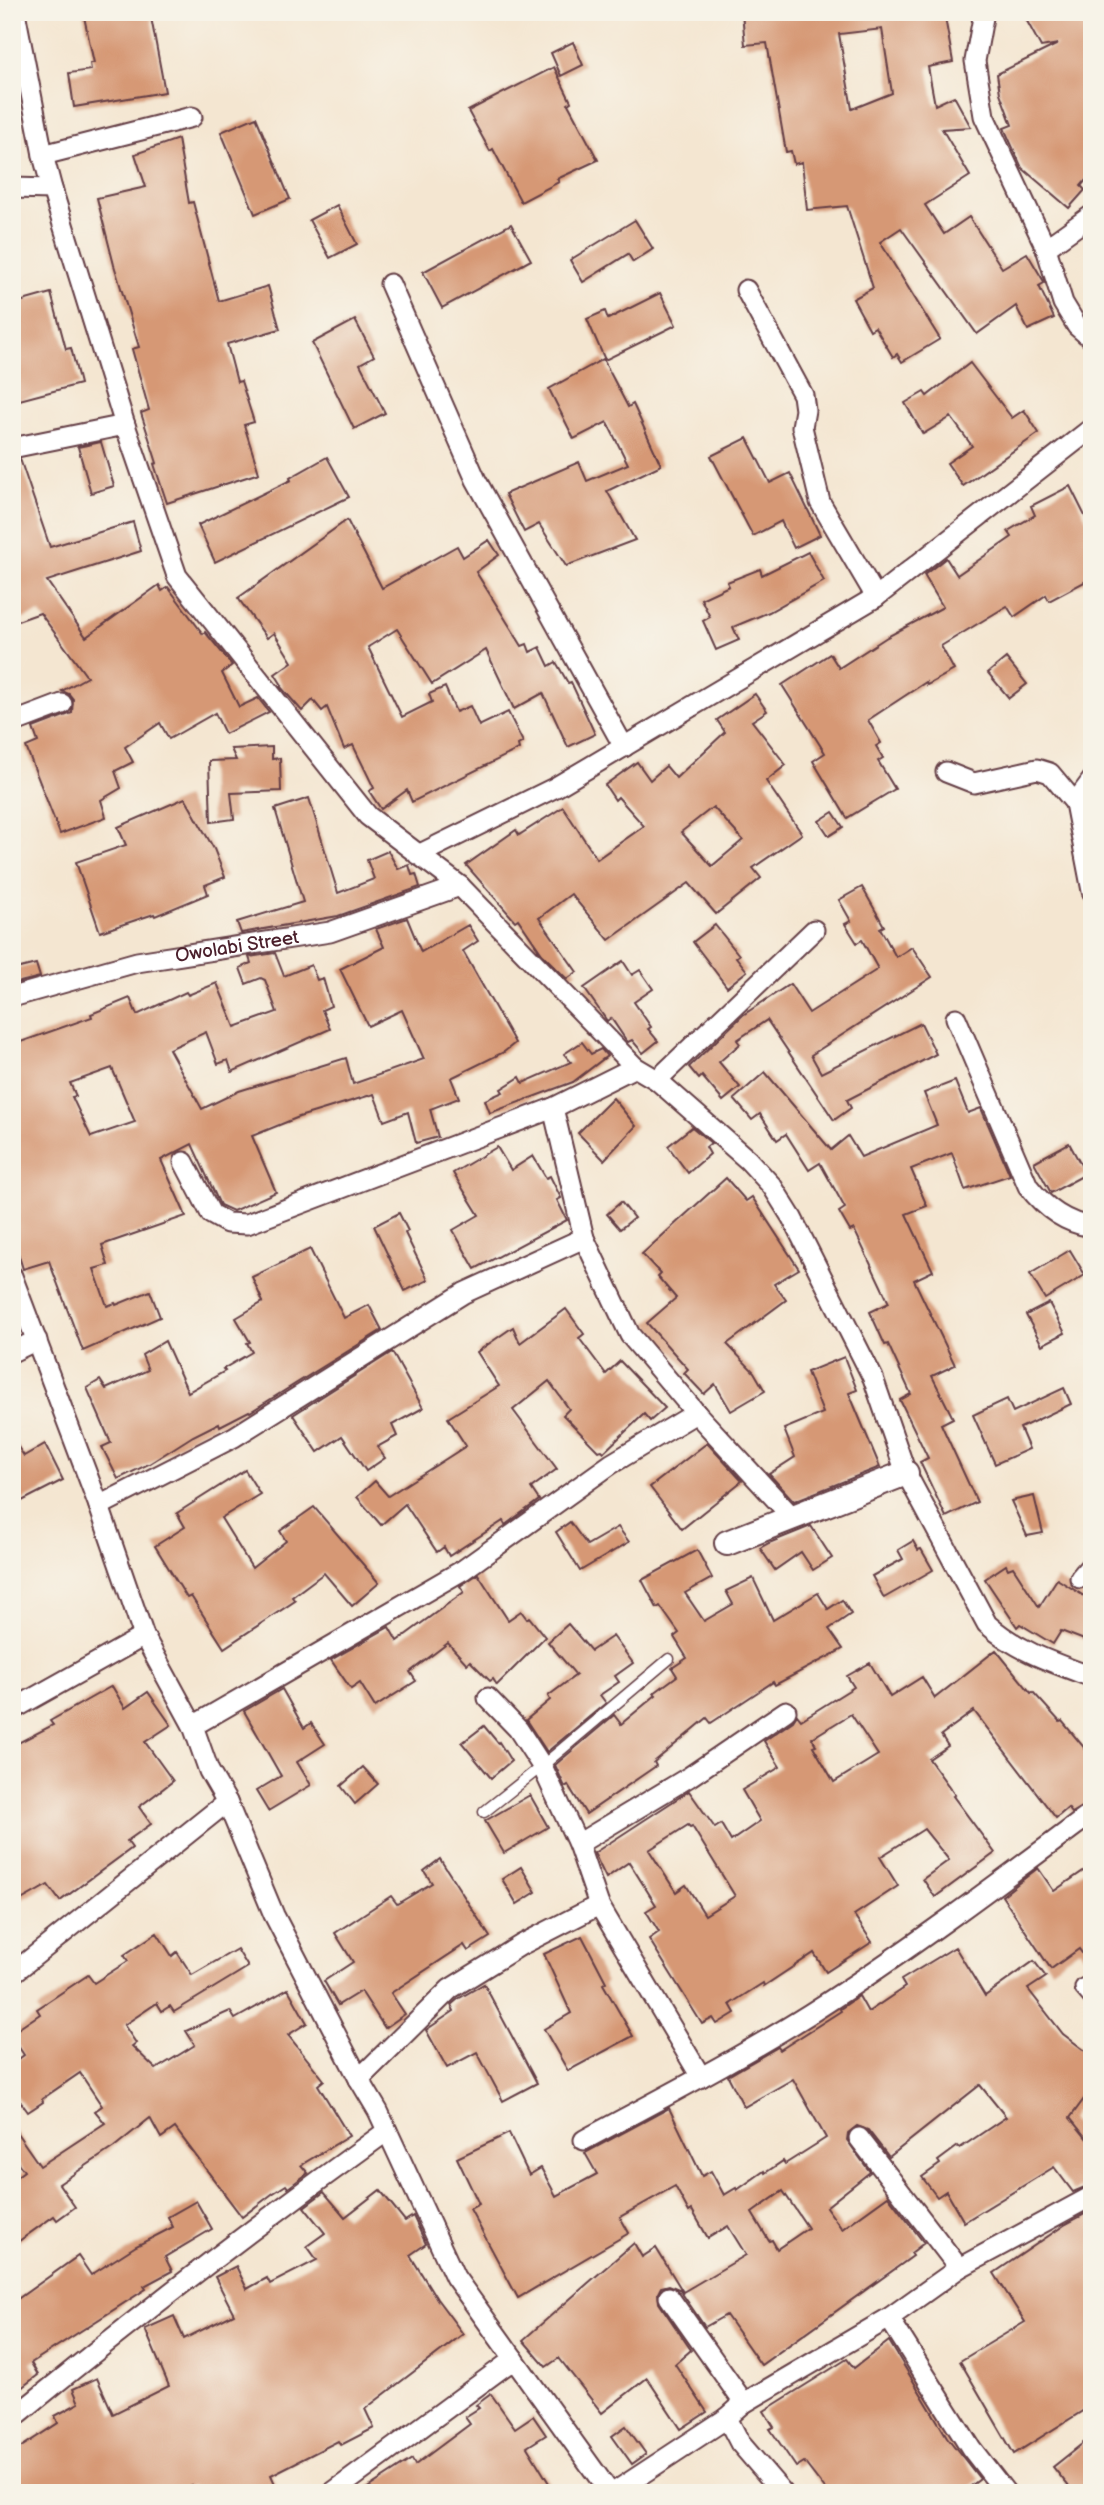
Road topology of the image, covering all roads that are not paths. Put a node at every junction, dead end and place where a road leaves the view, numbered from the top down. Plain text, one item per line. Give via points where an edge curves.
1 (15, 12) edge
2 (984, 12) edge
3 (192, 117) dead end
4 (43, 155) junction
5 (12, 188) edge
6 (52, 189) junction
7 (1092, 215) edge
8 (1046, 248) junction
9 (390, 284) dead end
10 (746, 290) dead end
11 (1092, 339) edge
12 (125, 425) junction
13 (1092, 428) edge
14 (12, 448) edge
15 (876, 597) junction
16 (62, 704) dead end
17 (12, 723) edge
18 (624, 747) junction
19 (946, 772) dead end
20 (1092, 780) edge
21 (1075, 803) junction
22 (418, 855) junction
23 (460, 886) junction
24 (1092, 891) edge
25 (814, 930) dead end
26 (12, 997) edge
27 (956, 1018) dead end
28 (635, 1067) junction
29 (657, 1080) junction
30 (553, 1108) junction
31 (184, 1162) dead end
32 (1092, 1227) edge
33 (584, 1238) junction
34 (12, 1276) edge
35 (37, 1340) junction
36 (12, 1352) edge
37 (696, 1413) junction
38 (906, 1473) junction
39 (99, 1506) junction
40 (793, 1518) junction
41 (727, 1543) dead end
42 (144, 1636) junction
43 (669, 1659) dead end
44 (1092, 1677) edge
45 (488, 1698) dead end
46 (12, 1710) edge
47 (786, 1711) dead end
48 (193, 1726) junction
49 (542, 1766) junction
50 (227, 1802) junction
51 (484, 1812) dead end
52 (1092, 1813) edge
53 (578, 1844) junction
54 (599, 1905) junction
55 (12, 1974) edge
56 (701, 2077) junction
57 (359, 2079) junction
58 (387, 2131) junction
59 (859, 2138) dead end
60 (584, 2140) dead end
61 (1092, 2196) edge
62 (960, 2268) junction
63 (669, 2297) dead end
64 (889, 2318) junction
65 (514, 2359) junction
66 (744, 2403) junction
67 (727, 2418) junction
68 (12, 2419) edge
69 (332, 2493) edge
70 (611, 2493) edge
71 (783, 2493) edge
72 (1006, 2493) edge

1 - 4 street
2 - 8 street via 975,61 984,116
3 - 4 street
4 - 6 street
5 - 6 street
6 - 12 street
7 - 8 street
8 - 11 street via 1063,303 1077,326
9 - 18 street via 476,480
10 - 15 street via 803,396 802,427 820,502
12 - 14 street
12 - 22 street via 177,576 368,816
13 - 15 street
15 - 18 street
16 - 17 street
18 - 22 street via 556,787
19 - 21 street via 974,783 1037,769 1050,774
20 - 21 street
21 - 24 street
22 - 23 street
23 - 26 street, Owolabi Street via 330,932 137,962
23 - 28 street
25 - 29 street
27 - 32 street via 1028,1186 1042,1204 1062,1217
28 - 29 street
28 - 30 street
29 - 38 street via 772,1186 873,1378
30 - 31 street via 247,1224 227,1223 211,1214
30 - 33 street
33 - 37 street via 630,1335
33 - 39 street via 464,1293 234,1437
34 - 35 street
35 - 36 street
35 - 39 street
37 - 40 street
37 - 48 street via 611,1464 463,1570
38 - 40 street
38 - 44 street via 987,1623 1004,1640
39 - 42 street
40 - 41 street
42 - 46 street
42 - 48 street
43 - 49 lane
45 - 49 street via 518,1729
47 - 53 street
48 - 50 street via 209,1771
49 - 51 lane
49 - 53 street
50 - 55 street
50 - 57 street via 274,1915
52 - 56 street via 967,1907 810,2013
53 - 54 street
54 - 56 street
54 - 57 street via 450,1989
56 - 60 street
57 - 58 street
58 - 65 street via 455,2277
58 - 68 street via 248,2232
59 - 62 street
61 - 62 street
62 - 64 street
63 - 66 street
64 - 66 street
64 - 72 street via 971,2448
65 - 69 street
65 - 70 street
66 - 67 street
67 - 70 street
67 - 71 street via 740,2443

